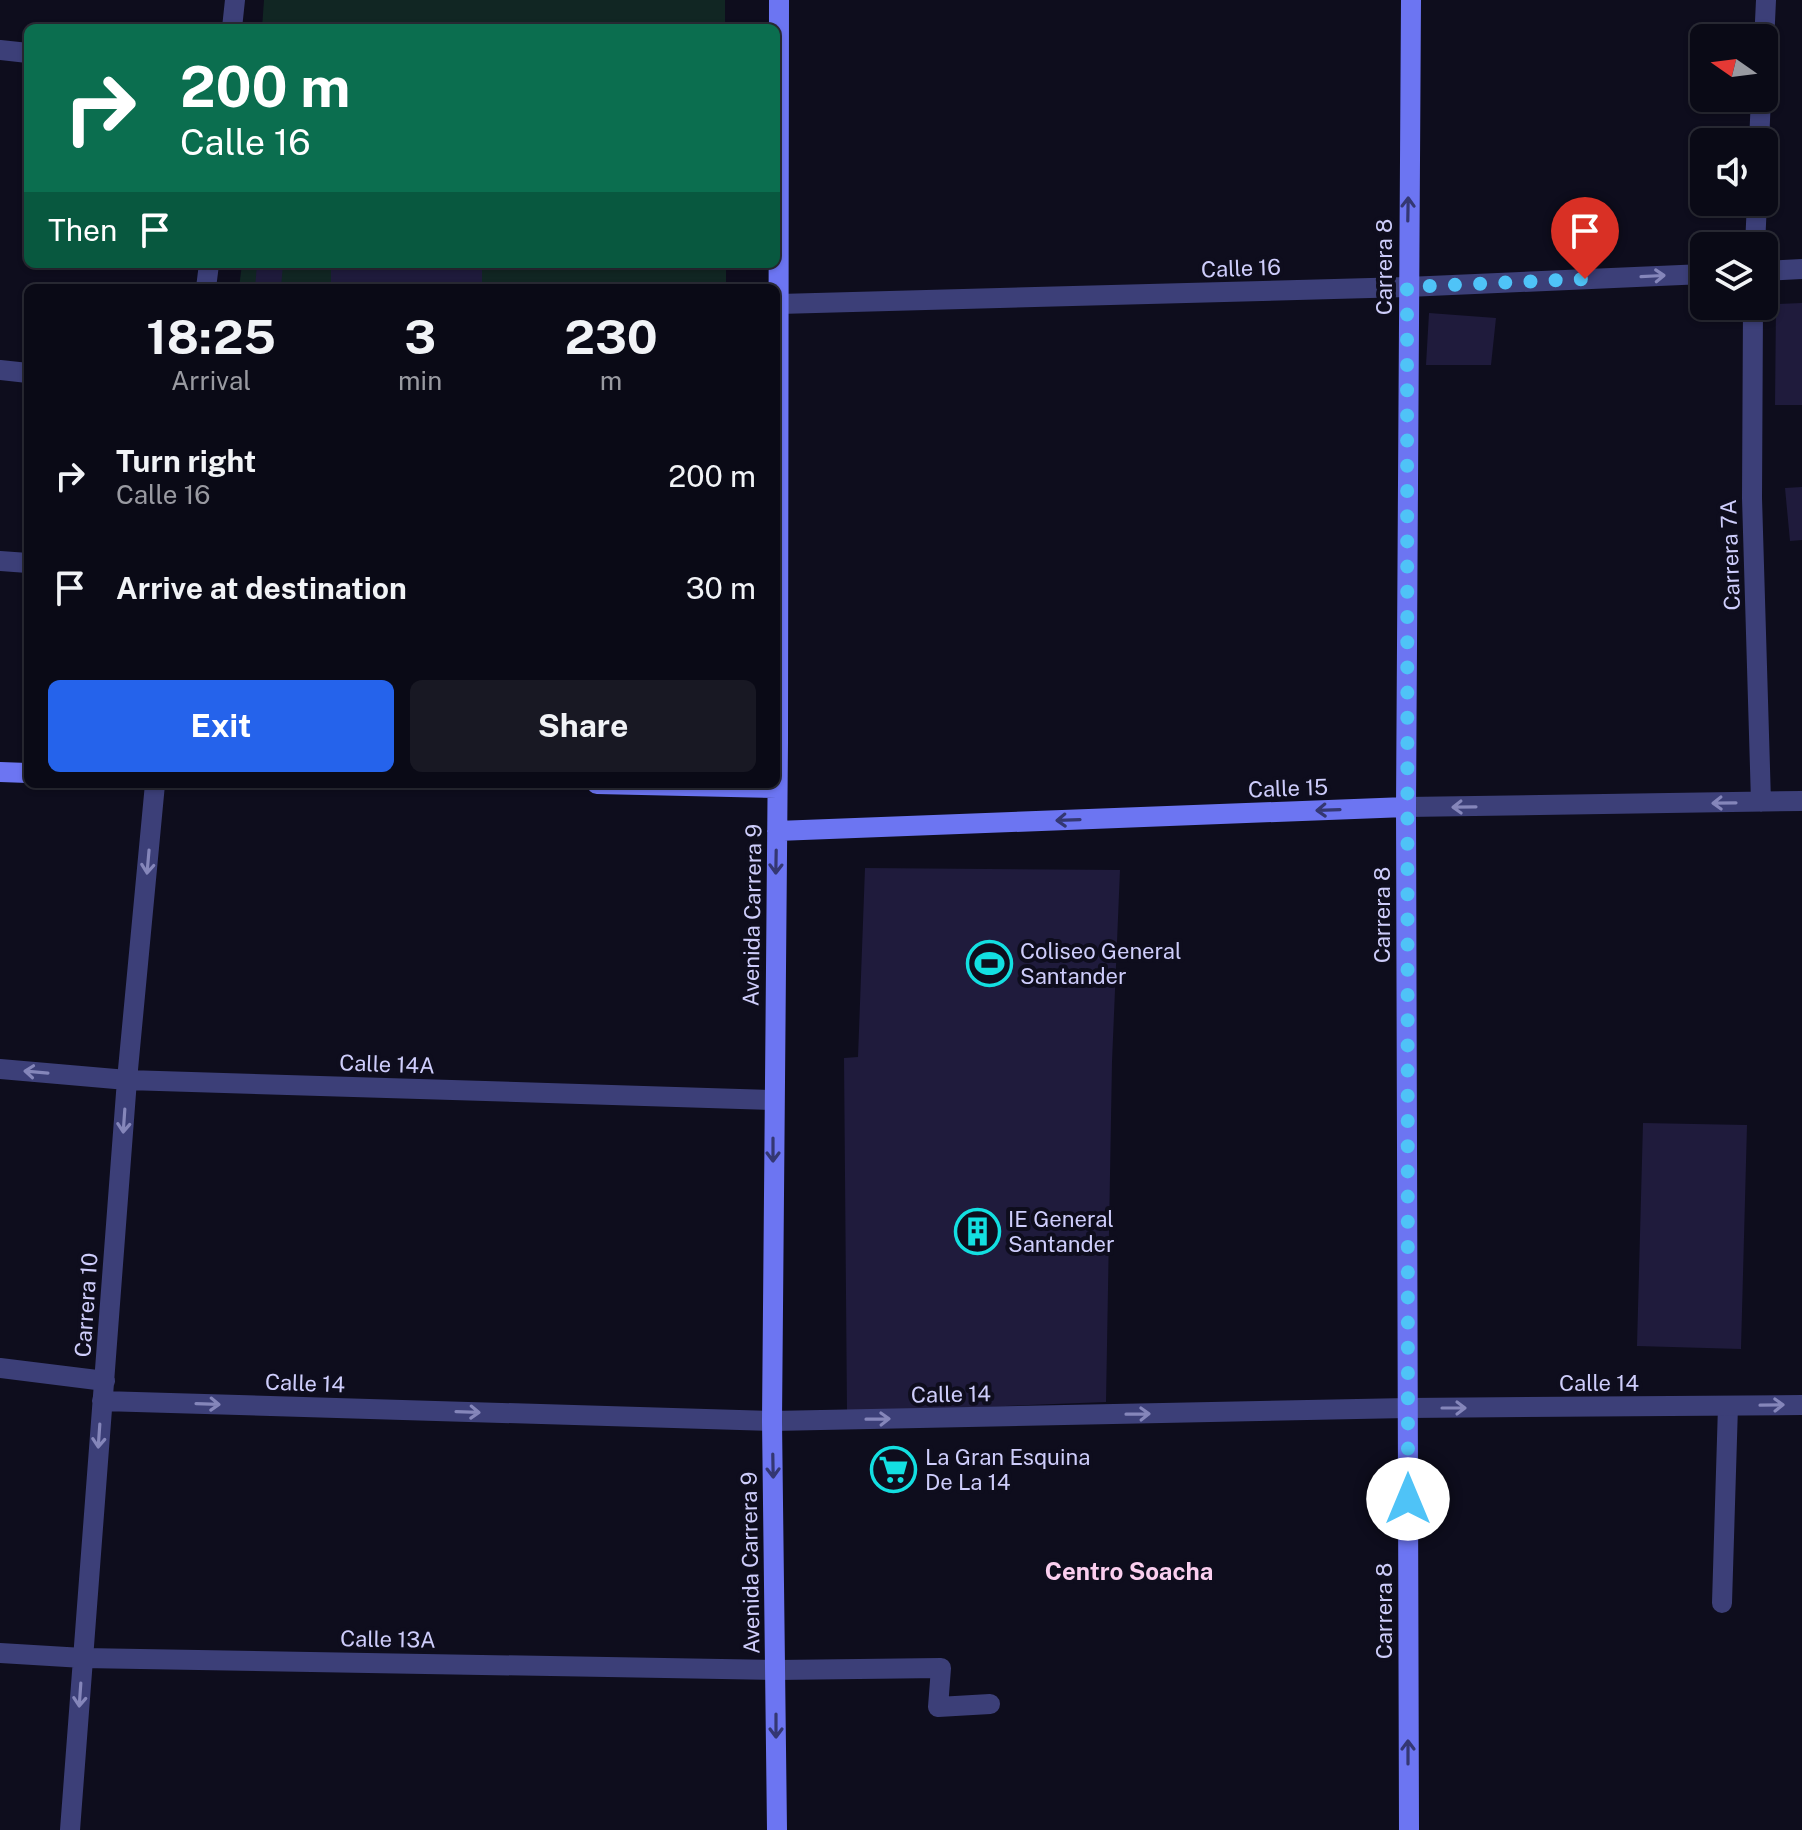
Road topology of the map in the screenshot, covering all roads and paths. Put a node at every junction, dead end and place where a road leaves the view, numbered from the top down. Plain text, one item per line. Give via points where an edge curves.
1 (235, 0) edge
2 (779, 0) edge
3 (1411, 0) edge
4 (1766, 0) edge
5 (232, 24) edge
6 (779, 24) edge
7 (1765, 24) edge
8 (0, 50) edge
9 (24, 53) edge
10 (1802, 269) edge
11 (1778, 270) edge
12 (1690, 275) edge
13 (1407, 287) junction
14 (780, 304) edge
15 (1753, 320) edge
16 (0, 370) edge
17 (24, 373) edge
18 (0, 561) edge
19 (24, 563) edge
20 (0, 772) edge
21 (24, 773) edge
22 (155, 788) edge
23 (777, 788) edge
24 (1802, 801) edge
25 (1761, 802) junction
26 (1406, 807) junction
27 (777, 831) junction
28 (0, 1069) edge
29 (127, 1080) junction
30 (773, 1100) junction
31 (0, 1368) edge
32 (103, 1391) junction
33 (1802, 1405) edge
34 (1728, 1406) junction
35 (1407, 1408) junction
36 (772, 1421) junction
37 (1722, 1603) dead end
38 (0, 1653) edge
39 (83, 1658) junction
40 (776, 1670) junction
41 (990, 1704) dead end
42 (70, 1830) edge
43 (777, 1830) edge
44 (1409, 1830) edge

1 - 5 street
2 - 6 main road, Avenida Carrera 9
13 -> 3 main road, Carrera 8
4 - 7 street
8 - 9 street
10 - 11 street
13 -> 12 street, Calle 16
13 - 14 street, Calle 16
13 - 26 main road, Carrera 8
15 - 25 street, Carrera 7A
16 - 17 street
18 - 19 street
20 - 21 main road
22 -> 29 street, Carrera 10
23 - 27 main road, Avenida Carrera 9
24 - 25 street, Calle 15
25 -> 26 street, Calle 15
26 -> 27 main road, Calle 15
26 - 35 main road, Carrera 8
27 -> 30 main road, Avenida Carrera 9
29 -> 28 street, Calle 14A
29 - 30 street, Calle 14A
29 -> 32 street, Carrera 10
30 -> 36 main road, Avenida Carrera 9
31 - 32 street, Calle 14
32 -> 36 street, Calle 14
32 -> 39 street, Carrera 10
34 -> 33 street, Calle 14
35 -> 34 street, Calle 14
34 - 37 street
36 -> 35 street, Calle 14
44 -> 35 main road, Carrera 8
36 -> 40 main road, Avenida Carrera 9
38 - 39 street, Calle 13A
39 - 40 street, Calle 13A
39 -> 42 street, Carrera 10
40 - 41 street, Calle 13A via 941,1668 938,1707
40 -> 43 main road, Avenida Carrera 9

